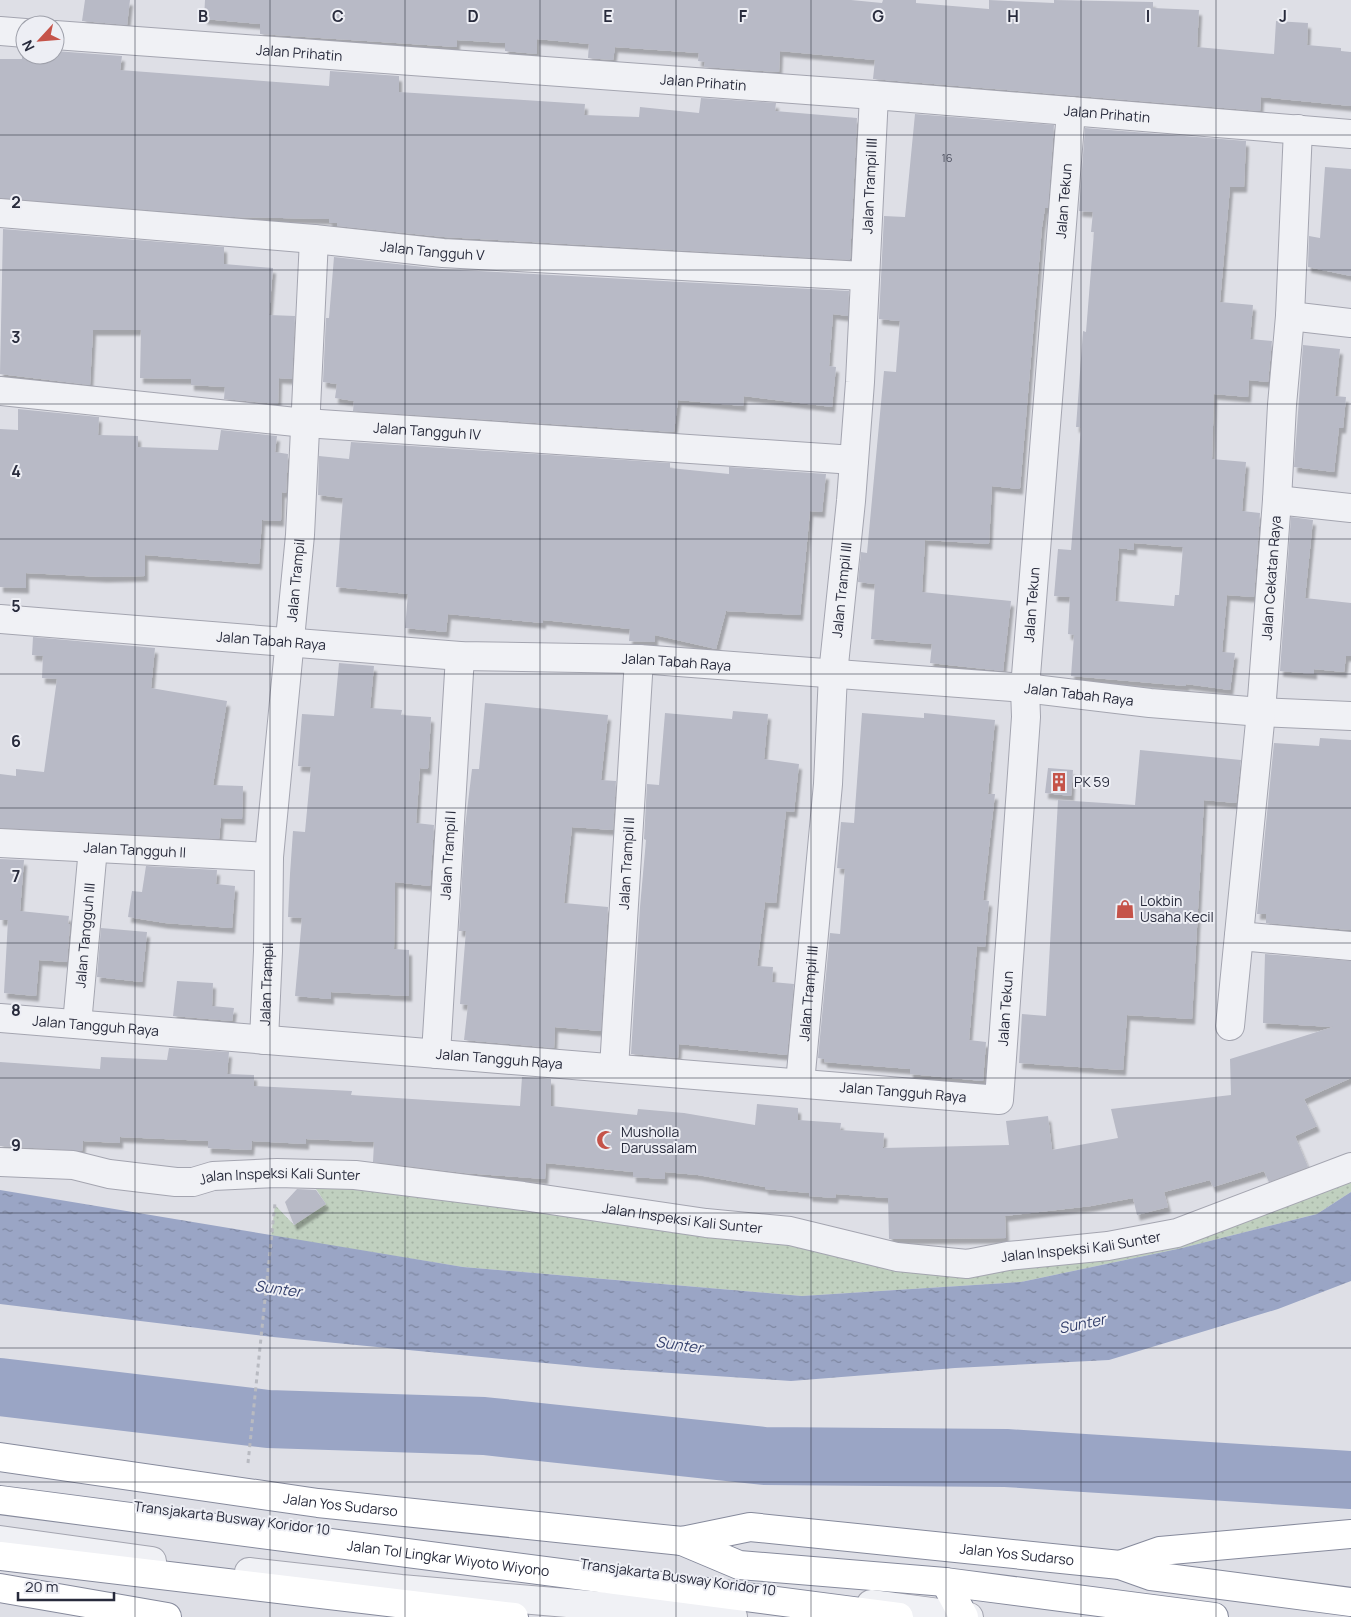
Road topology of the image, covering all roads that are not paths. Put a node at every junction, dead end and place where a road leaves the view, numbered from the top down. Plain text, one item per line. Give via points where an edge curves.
1 (0, 31) edge
2 (15, 32) edge
3 (65, 36) edge
4 (874, 95) junction
5 (1071, 111) junction
6 (1298, 129) junction
7 (1351, 134) edge
8 (0, 213) edge
9 (314, 239) junction
10 (864, 276) junction
11 (1290, 316) junction
12 (1351, 323) edge
13 (0, 391) edge
14 (305, 423) junction
15 (854, 460) junction
16 (1277, 500) junction
17 (1351, 508) edge
18 (0, 619) edge
19 (290, 644) junction
20 (460, 656) junction
21 (639, 659) junction
22 (833, 674) junction
23 (1025, 688) junction
24 (1261, 712) junction
25 (1351, 716) edge
26 (0, 843) edge
27 (94, 848) junction
28 (269, 858) junction
29 (1239, 936) junction
30 (1351, 946) edge
31 (0, 1018) edge
32 (78, 1024) junction
33 (1230, 1026) dead end
34 (264, 1040) junction
35 (436, 1054) junction
36 (614, 1068) junction
37 (800, 1083) junction
38 (999, 1100) joint
39 (0, 1162) edge
40 (1351, 1167) edge
41 (0, 1457) edge
42 (0, 1489) edge
43 (0, 1500) edge
44 (1351, 1534) edge
45 (0, 1540) edge
46 (682, 1541) junction
47 (0, 1556) edge
48 (1120, 1565) junction
49 (945, 1582) junction
50 (7, 1589) edge
51 (1351, 1602) edge
52 (167, 1617) edge
53 (514, 1617) edge
54 (733, 1617) edge
55 (898, 1617) edge
56 (964, 1617) edge
57 (969, 1617) edge
58 (1214, 1617) edge

1 - 2 street
3 - 4 street, Jalan Prihatin
4 - 5 street, Jalan Prihatin
4 - 10 street, Jalan Trampil III
5 - 6 street, Jalan Prihatin
5 - 23 street, Jalan Tekun
6 - 7 street, Jalan Prihatin
6 - 11 street, Jalan Cekatan Raya
8 - 9 street, Jalan Tangguh V
9 - 10 street, Jalan Tangguh V via 453,254
9 - 14 street, Jalan Trampil
10 - 15 street, Jalan Trampil III
11 - 12 street
11 - 16 street, Jalan Cekatan Raya
13 - 14 street, Jalan Tangguh IV
14 - 15 street, Jalan Tangguh IV
14 - 19 street, Jalan Trampil via 300,535
15 - 22 street, Jalan Trampil III
16 - 17 street
16 - 24 street, Jalan Cekatan Raya
18 - 19 street, Jalan Tabah Raya
19 - 20 street, Jalan Tabah Raya
19 - 28 street, Jalan Trampil
20 - 21 street, Jalan Tabah Raya
20 - 35 street, Jalan Trampil I
21 - 22 street, Jalan Tabah Raya
21 - 36 street, Jalan Trampil II
22 - 23 street, Jalan Tabah Raya
22 - 37 street, Jalan Trampil III via 828,784
23 - 24 street, Jalan Tabah Raya
23 - 38 street, Jalan Tekun via 1026,717
24 - 25 street, Jalan Tabah Raya
24 - 29 street, Jalan Cekatan Raya
26 - 27 street, Jalan Tangguh II
27 - 28 street, Jalan Tangguh II
27 - 32 street, Jalan Tangguh III
28 - 34 street, Jalan Trampil
29 - 30 street
29 - 33 street, Jalan Cekatan Raya
31 - 32 street, Jalan Tangguh Raya
32 - 34 street, Jalan Tangguh Raya
34 - 35 street, Jalan Tangguh Raya
35 - 36 street, Jalan Tangguh Raya
36 - 37 street, Jalan Tangguh Raya
37 - 38 street, Jalan Tangguh Raya
39 - 40 street, Jalan Inspeksi Kali Sunter via 73,1166 176,1182 193,1182 213,1176 276,1173 355,1175 706,1223 790,1231 897,1257 968,1264 1008,1256 1108,1246 1177,1233
41 - 46 highway, Jalan Yos Sudarso via 318,1503
42 - 56 street, Transjakarta Busway Koridor 10 via 416,1541
43 - 55 highway, Jalan Tol Lingkar Wiyoto Wiyono
44 - 48 highway via 1160,1551
45 - 54 street via 401,1589
46 - 48 highway, Jalan Yos Sudarso via 750,1526
46 - 49 highway, Jalan Yos Sudarso via 738,1565
47 - 53 highway
48 - 51 highway, Jalan Yos Sudarso via 1151,1576
49 - 56 highway
49 - 58 highway, Jalan Yos Sudarso
50 - 52 highway
56 - 57 street, Transjakarta Busway Koridor 10

